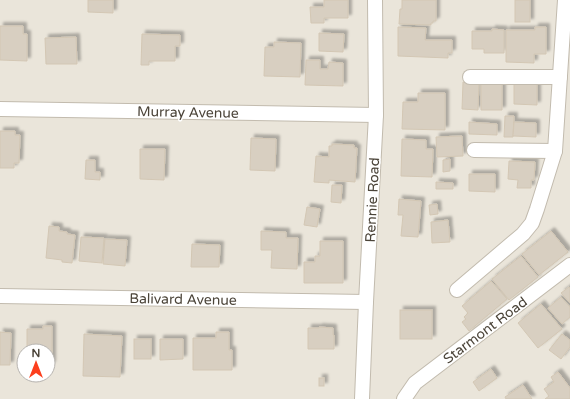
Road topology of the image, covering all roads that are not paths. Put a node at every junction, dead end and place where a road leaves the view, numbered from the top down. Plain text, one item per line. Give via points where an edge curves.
1 (374, 0) edge
2 (565, 0) edge
3 (470, 77) dead end
4 (560, 77) junction
5 (0, 109) edge
6 (376, 116) junction
7 (474, 150) dead end
8 (555, 151) junction
9 (570, 265) edge
10 (457, 290) dead end
11 (0, 296) edge
12 (366, 302) junction
13 (362, 399) edge
14 (404, 399) edge

1 - 6 street, Rennie Road
2 - 4 street
3 - 4 street
4 - 8 street
5 - 6 street, Murray Avenue
6 - 12 street, Rennie Road
7 - 8 street
8 - 10 street via 532,223
9 - 14 street, Starmont Road via 415,383
11 - 12 street, Balivard Avenue
12 - 13 street, Rennie Road

